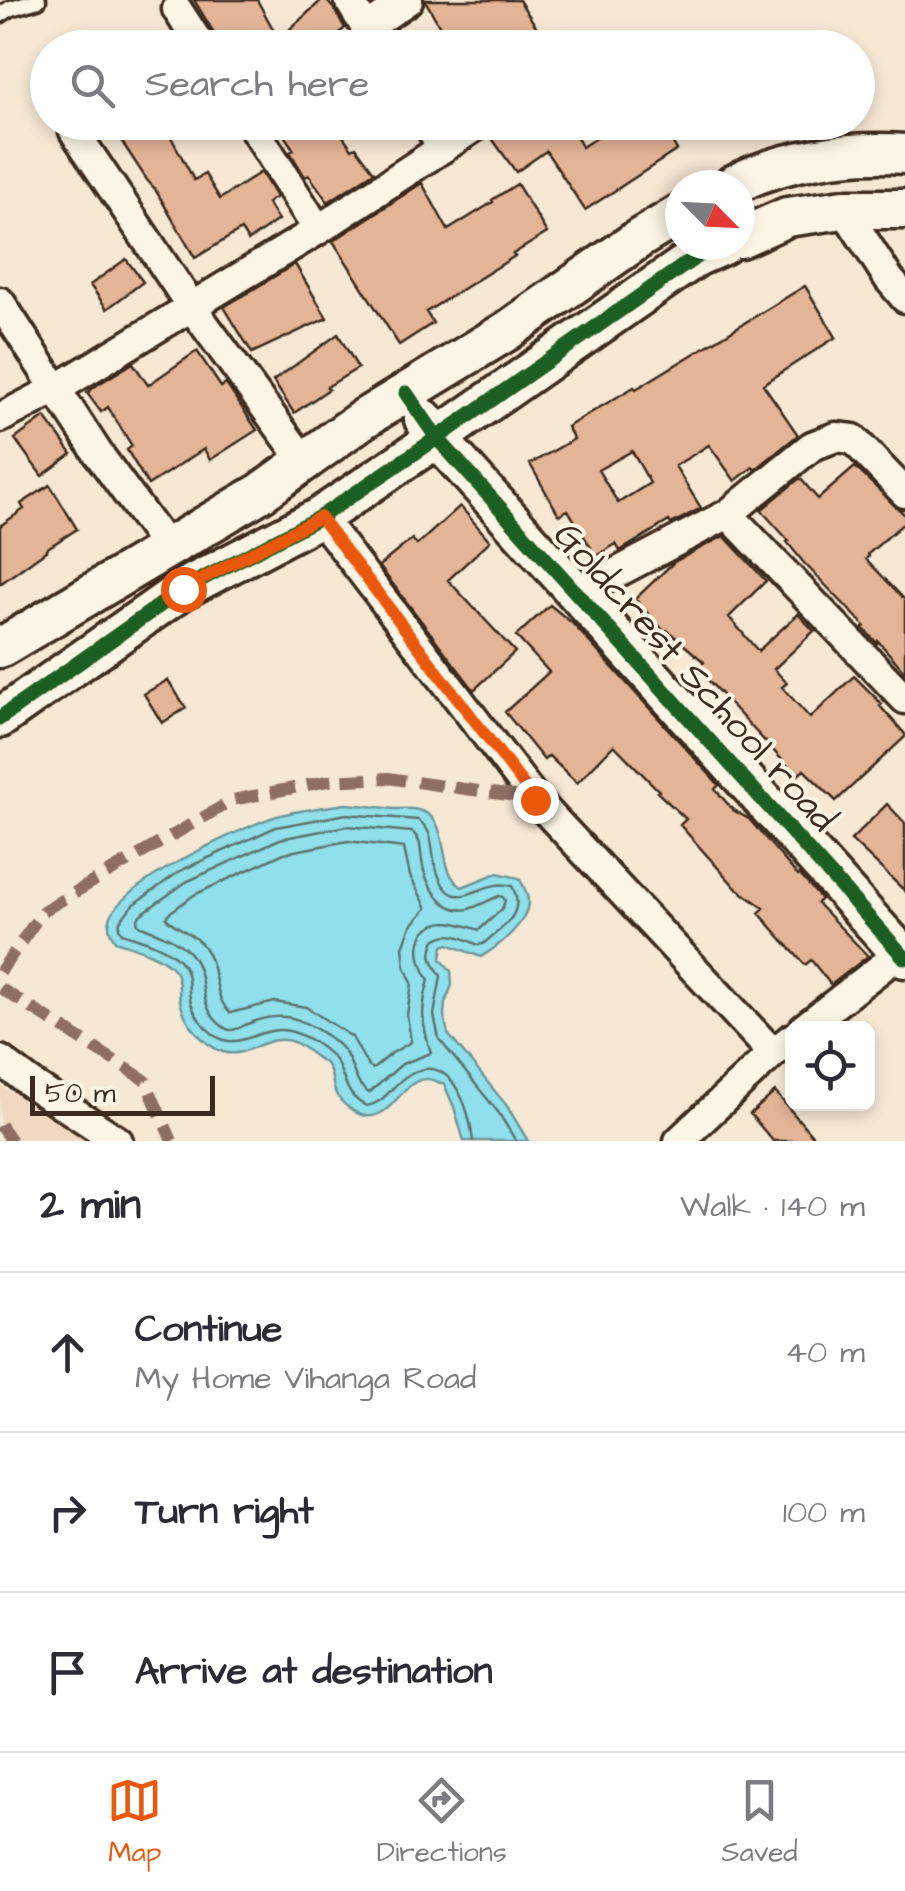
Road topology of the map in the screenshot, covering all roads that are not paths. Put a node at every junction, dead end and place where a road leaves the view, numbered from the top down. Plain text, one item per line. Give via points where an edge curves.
1 (38, 0) edge
2 (348, 0) edge
3 (408, 0) edge
4 (177, 9) dead end
5 (0, 15) edge
6 (190, 30) edge
7 (367, 30) edge
8 (380, 30) edge
9 (81, 140) edge
10 (261, 140) edge
11 (438, 140) edge
12 (455, 140) edge
13 (443, 148) junction
14 (905, 154) edge
15 (755, 174) edge
16 (844, 209) junction
17 (905, 209) edge
18 (665, 223) edge
19 (318, 230) junction
20 (755, 231) edge
21 (692, 260) edge
22 (905, 298) edge
23 (0, 302) edge
24 (191, 306) junction
25 (56, 390) junction
26 (406, 392) junction
27 (0, 418) edge
28 (438, 438) junction
29 (304, 461) junction
30 (905, 492) edge
31 (728, 514) junction
32 (320, 517) junction
33 (167, 548) junction
34 (578, 593) junction
35 (0, 648) edge
36 (905, 699) edge
37 (0, 718) edge
38 (903, 955) edge
39 (813, 1021) edge
40 (782, 1046) edge
41 (0, 1060) edge
42 (118, 1141) edge
43 (679, 1141) edge

1 - 5 lane
2 - 7 street
3 - 8 street
4 - 6 street
9 - 24 street
10 - 19 street
11 - 13 street
12 - 13 street
13 - 19 street
14 - 15 street via 813,160
16 - 17 street
16 - 20 street via 787,217
16 - 22 street
18 - 26 street
19 - 24 street
21 - 28 street
23 - 25 street
24 - 25 street
24 - 29 street
25 - 27 street
25 - 33 street
26 - 28 street, Goldcrest School road
26 - 29 street
28 - 32 street
28 - 34 street, Goldcrest School road
29 - 33 street
30 - 31 street via 853,439 836,437 812,446
31 - 34 street
31 - 36 street
32 - 37 street via 183,589
32 - 40 street via 535,800
33 - 35 street
34 - 38 street, Goldcrest School road
38 - 39 street
40 - 43 street
41 - 42 street

